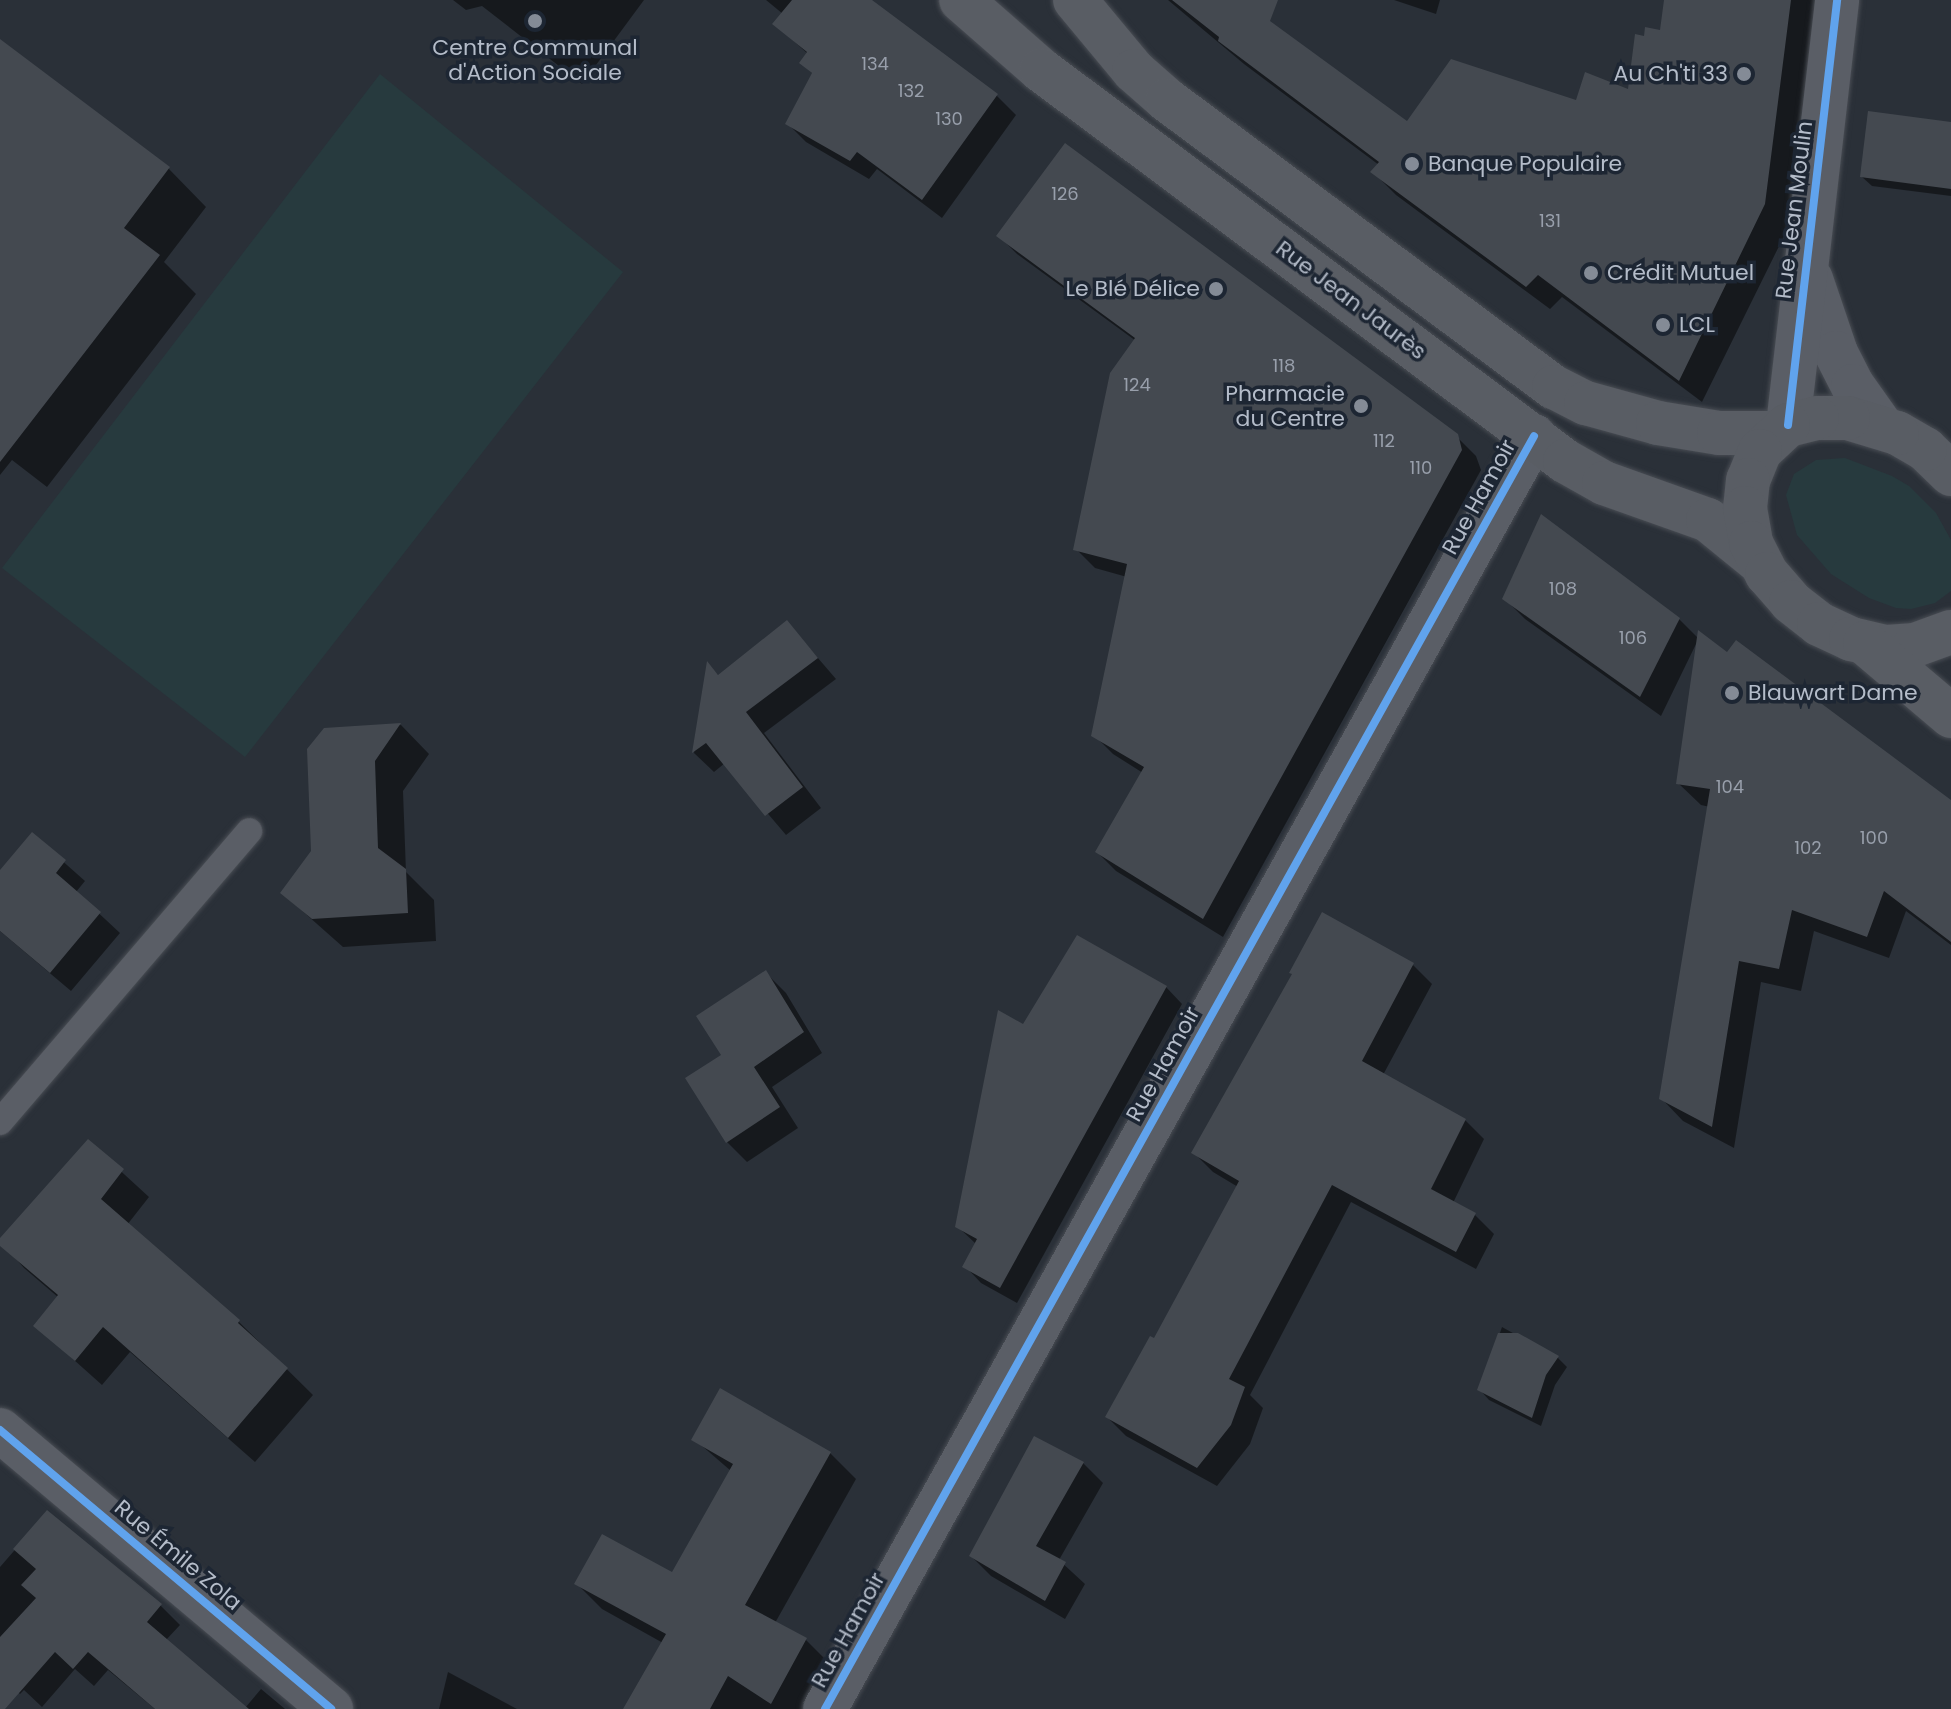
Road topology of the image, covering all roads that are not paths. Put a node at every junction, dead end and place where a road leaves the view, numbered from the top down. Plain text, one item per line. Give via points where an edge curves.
1 (961, 0) edge
2 (1075, 0) edge
3 (1837, 0) edge
4 (1806, 258) junction
5 (1882, 427) junction
6 (1782, 429) junction
7 (1534, 436) junction
8 (1951, 474) edge
9 (1761, 563) junction
10 (1951, 632) edge
11 (1865, 643) junction
12 (1951, 716) edge
13 (249, 831) dead end
14 (0, 1122) edge
15 (0, 1430) edge
16 (331, 1709) edge
17 (825, 1709) edge

1 - 7 main road, Rue Jean Jaurès via 1041,70
2 - 6 main road via 1134,71 1167,100 1554,387 1586,403 1658,423 1719,433
3 - 4 street, Rue Jean Moulin
4 - 5 street, Rue Jean Moulin via 1836,353
4 - 6 street, Rue Jean Moulin
5 - 6 main road via 1833,417
5 - 8 main road via 1925,449
6 - 9 main road, Rue Jean Jaurès via 1752,466 1745,494 1746,524
7 - 9 main road, Rue Jean Jaurès via 1604,483 1708,520
7 - 17 street, Rue Hamoir
9 - 11 main road, Rue Jean Jaurès via 1805,614
10 - 11 main road, Rue Jean Jaurès via 1915,645
11 - 12 main road, Rue Jean Jaurès
13 - 14 lane
15 - 16 street, Rue Émile Zola

